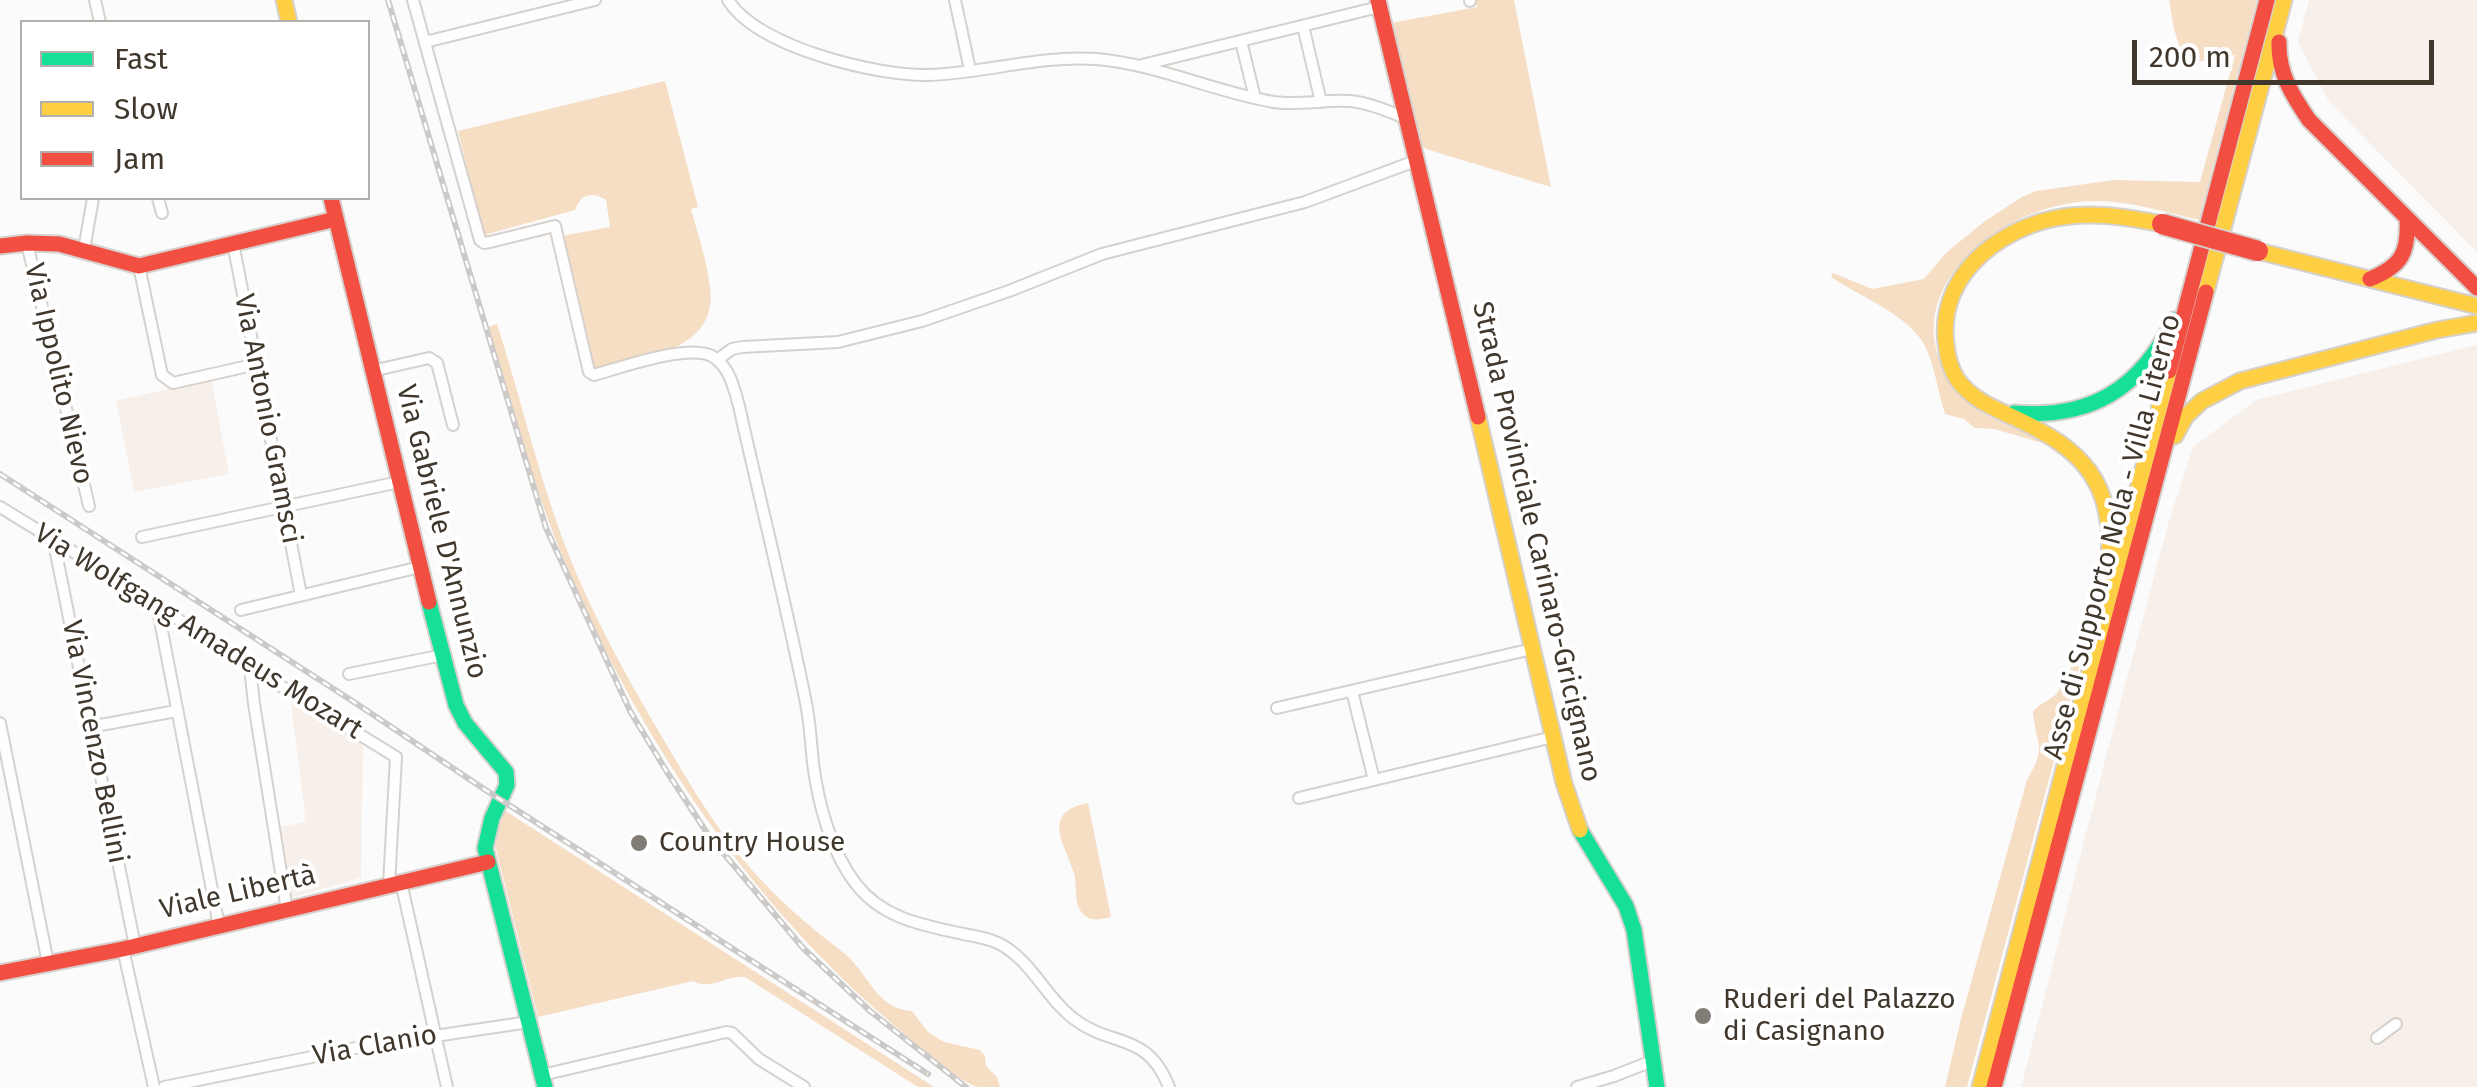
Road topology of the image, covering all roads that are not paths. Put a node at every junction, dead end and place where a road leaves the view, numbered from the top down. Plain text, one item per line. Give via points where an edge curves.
1 (413, 0) edge
2 (596, 0) edge
3 (728, 0) edge
4 (955, 0) edge
5 (2267, 0) edge
6 (2285, 0) edge
7 (1378, 4) edge
8 (1303, 26) junction
9 (1241, 41) junction
10 (425, 42) junction
11 (1140, 65) junction
12 (970, 70) junction
13 (1255, 98) junction
14 (1321, 102) junction
15 (1408, 119) junction
16 (1418, 160) junction
17 (93, 200) edge
18 (159, 200) edge
19 (331, 200) edge
20 (162, 213) dead end
21 (2407, 218) junction
22 (336, 219) junction
23 (27, 243) junction
24 (233, 243) junction
25 (0, 246) edge
26 (84, 250) junction
27 (2199, 258) junction
28 (139, 266) junction
29 (2370, 280) junction
30 (2477, 288) edge
31 (2477, 306) edge
32 (2477, 323) edge
33 (717, 360) junction
34 (256, 364) junction
35 (372, 371) junction
36 (1988, 407) junction
37 (453, 425) dead end
38 (399, 482) junction
39 (0, 506) edge
40 (89, 506) dead end
41 (284, 507) junction
42 (142, 537) dead end
43 (54, 538) junction
44 (2138, 547) junction
45 (420, 567) junction
46 (302, 595) junction
47 (158, 604) junction
48 (241, 610) dead end
49 (2103, 620) junction
50 (1532, 649) junction
51 (443, 655) junction
52 (250, 666) junction
53 (349, 674) dead end
54 (1352, 691) junction
55 (1277, 708) dead end
56 (176, 711) junction
57 (0, 723) edge
58 (90, 727) junction
59 (1553, 736) junction
60 (4, 760) edge
61 (1374, 780) junction
62 (1299, 798) dead end
63 (488, 862) junction
64 (395, 884) junction
65 (286, 910) junction
66 (219, 926) junction
67 (129, 947) junction
68 (48, 963) junction
69 (0, 974) edge
70 (529, 1022) junction
71 (2396, 1024) dead end
72 (435, 1035) junction
73 (2377, 1038) dead end
74 (1652, 1061) junction
75 (543, 1081) edge
76 (154, 1087) edge
77 (164, 1087) edge
78 (447, 1087) edge
79 (804, 1087) edge
80 (1169, 1087) edge
81 (1577, 1087) edge
82 (1657, 1087) edge
83 (1980, 1087) edge
84 (1994, 1087) edge

1 - 10 street
2 - 10 street
3 - 12 street via 749,23 814,54 888,72
4 - 12 street
5 - 27 main road, Asse di Supporto Nola - Villa Literno
6 - 21 main road via 2278,50 2289,92
6 - 44 main road, Asse di Supporto Nola - Villa Literno
7 - 8 street
7 - 15 main road, Strada Provinciale Carinaro-Gricignano
8 - 9 street
8 - 14 street
9 - 11 street
9 - 13 street
10 - 33 street via 480,240 555,226 589,372 681,353 703,352
11 - 12 street via 1058,58
11 - 13 street
13 - 14 street
14 - 15 street via 1352,101
15 - 16 main road, Strada Provinciale Carinaro-Gricignano
16 - 33 street via 1305,202 1102,254 922,321 838,342 742,347
16 - 50 main road, Strada Provinciale Carinaro-Gricignano
17 - 26 street
18 - 20 street
19 - 22 main road, Via Gabriele D'Annunzio
21 - 29 main road via 2404,255 2388,274
21 - 30 main road
22 - 24 main road
22 - 35 main road, Via Gabriele D'Annunzio
23 - 25 main road
23 - 26 main road
23 - 40 street, Via Ippolito Nievo
24 - 28 main road
24 - 34 street, Via Antonio Gramsci
26 - 28 main road
27 - 36 main road via 2151,360 2110,397 2038,416
27 - 49 main road, Asse di Supporto Nola - Villa Literno
28 - 34 street via 162,375 173,384
29 - 31 main road
29 - 36 main road, bridge via 2123,215 2076,215 2023,228 1975,260 1948,298 1947,360 1966,391
32 - 44 main road via 2240,381 2206,397 2180,424
33 - 80 street via 739,406 820,797 854,882 894,916 985,938 1011,951 1076,1021 1147,1052
34 - 41 street, Via Antonio Gramsci
35 - 37 street via 429,358 437,363
35 - 38 main road, Via Gabriele D'Annunzio
36 - 49 main road via 2060,441 2091,474 2111,543
38 - 41 street
38 - 45 main road, Via Gabriele D'Annunzio
39 - 43 street, Via Wolfgang Amadeus Mozart
41 - 42 street
41 - 46 street, Via Antonio Gramsci
43 - 47 street, Via Wolfgang Amadeus Mozart
43 - 58 street, Via Vincenzo Bellini
44 - 84 main road, Asse di Supporto Nola - Villa Literno
45 - 46 street
45 - 51 main road, Via Gabriele D'Annunzio
46 - 48 street
47 - 52 street, Via Wolfgang Amadeus Mozart
47 - 56 street
49 - 83 main road, Asse di Supporto Nola - Villa Literno
50 - 54 street
50 - 59 main road, Strada Provinciale Carinaro-Gricignano
51 - 53 street
51 - 63 main road, Via Gabriele D'Annunzio via 464,723 506,772 485,848
52 - 64 street, Via Wolfgang Amadeus Mozart via 396,757
52 - 65 street
54 - 55 street
54 - 61 street
56 - 58 street
56 - 66 street
57 - 60 street
58 - 67 street, Via Vincenzo Bellini
59 - 61 street
59 - 74 main road, Strada Provinciale Carinaro-Gricignano via 1579,828 1634,930
60 - 68 street
61 - 62 street
63 - 64 main road, Viale Libertà
63 - 70 main road
64 - 65 main road, Viale Libertà
64 - 72 street
65 - 66 main road, Viale Libertà
66 - 67 main road, Viale Libertà
67 - 68 main road, Viale Libertà
67 - 76 street, Via Vincenzo Bellini
68 - 69 main road, Viale Libertà
70 - 72 street, Via Clanio
70 - 75 main road
71 - 73 street
72 - 77 street, Via Clanio
72 - 78 street
74 - 81 street
74 - 82 main road, Strada Provinciale Carinaro-Gricignano
75 - 79 street via 726,1032

